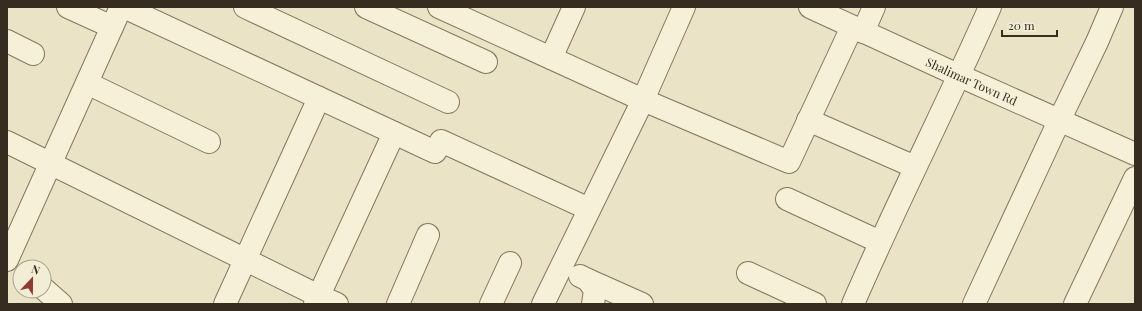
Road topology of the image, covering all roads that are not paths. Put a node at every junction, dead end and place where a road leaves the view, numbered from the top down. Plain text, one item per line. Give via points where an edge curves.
1 (68, 7) edge
2 (121, 7) edge
3 (124, 7) edge
4 (245, 7) edge
5 (366, 7) edge
6 (439, 7) edge
7 (574, 7) edge
8 (684, 7) edge
9 (810, 7) edge
10 (874, 7) edge
11 (990, 7) edge
12 (1112, 7) edge
13 (468, 13) edge
14 (112, 27) junction
15 (858, 29) junction
16 (7, 41) edge
17 (33, 54) dead end
18 (551, 58) junction
19 (486, 62) dead end
20 (960, 76) junction
21 (87, 83) junction
22 (319, 98) junction
23 (643, 100) junction
24 (448, 102) dead end
25 (808, 120) junction
26 (1058, 121) junction
27 (394, 133) junction
28 (7, 142) edge
29 (209, 142) dead end
30 (1135, 154) edge
31 (51, 164) junction
32 (915, 167) junction
33 (1135, 178) edge
34 (787, 199) dead end
35 (589, 209) junction
36 (428, 235) dead end
37 (880, 242) junction
38 (13, 259) edge
39 (244, 259) junction
40 (510, 263) dead end
41 (561, 267) junction
42 (748, 273) dead end
43 (588, 280) junction
44 (52, 296) edge
45 (324, 301) edge
46 (61, 304) edge
47 (225, 304) edge
48 (398, 304) edge
49 (491, 304) edge
50 (543, 304) edge
51 (593, 304) edge
52 (642, 304) edge
53 (815, 304) edge
54 (853, 304) edge
55 (974, 304) edge
56 (1075, 304) edge

1 - 14 street
2 - 14 street
3 - 22 street
4 - 24 street
5 - 19 street
6 - 13 street
7 - 18 street
8 - 23 street
9 - 15 street, Shalimar Town Rd
10 - 15 street
11 - 20 street
12 - 26 street
13 - 18 street
14 - 21 street
15 - 20 street, Shalimar Town Rd
15 - 25 street
16 - 17 street
18 - 23 street
20 - 26 street, Shalimar Town Rd
20 - 32 street
21 - 29 street
21 - 31 street
22 - 27 street
22 - 39 street
23 - 25 street via 789,162
23 - 35 street
25 - 32 street
26 - 30 street, Shalimar Town Rd
26 - 55 street
27 - 35 street via 435,152 441,141
27 - 45 street
28 - 31 street
31 - 38 street
31 - 39 street
32 - 37 street
33 - 56 street
34 - 37 street
35 - 41 street
36 - 48 street
37 - 54 street
39 - 45 street
39 - 47 street
40 - 49 street
41 - 43 street
41 - 50 street
42 - 53 street
43 - 51 street via 595,290
43 - 52 street
44 - 46 street

